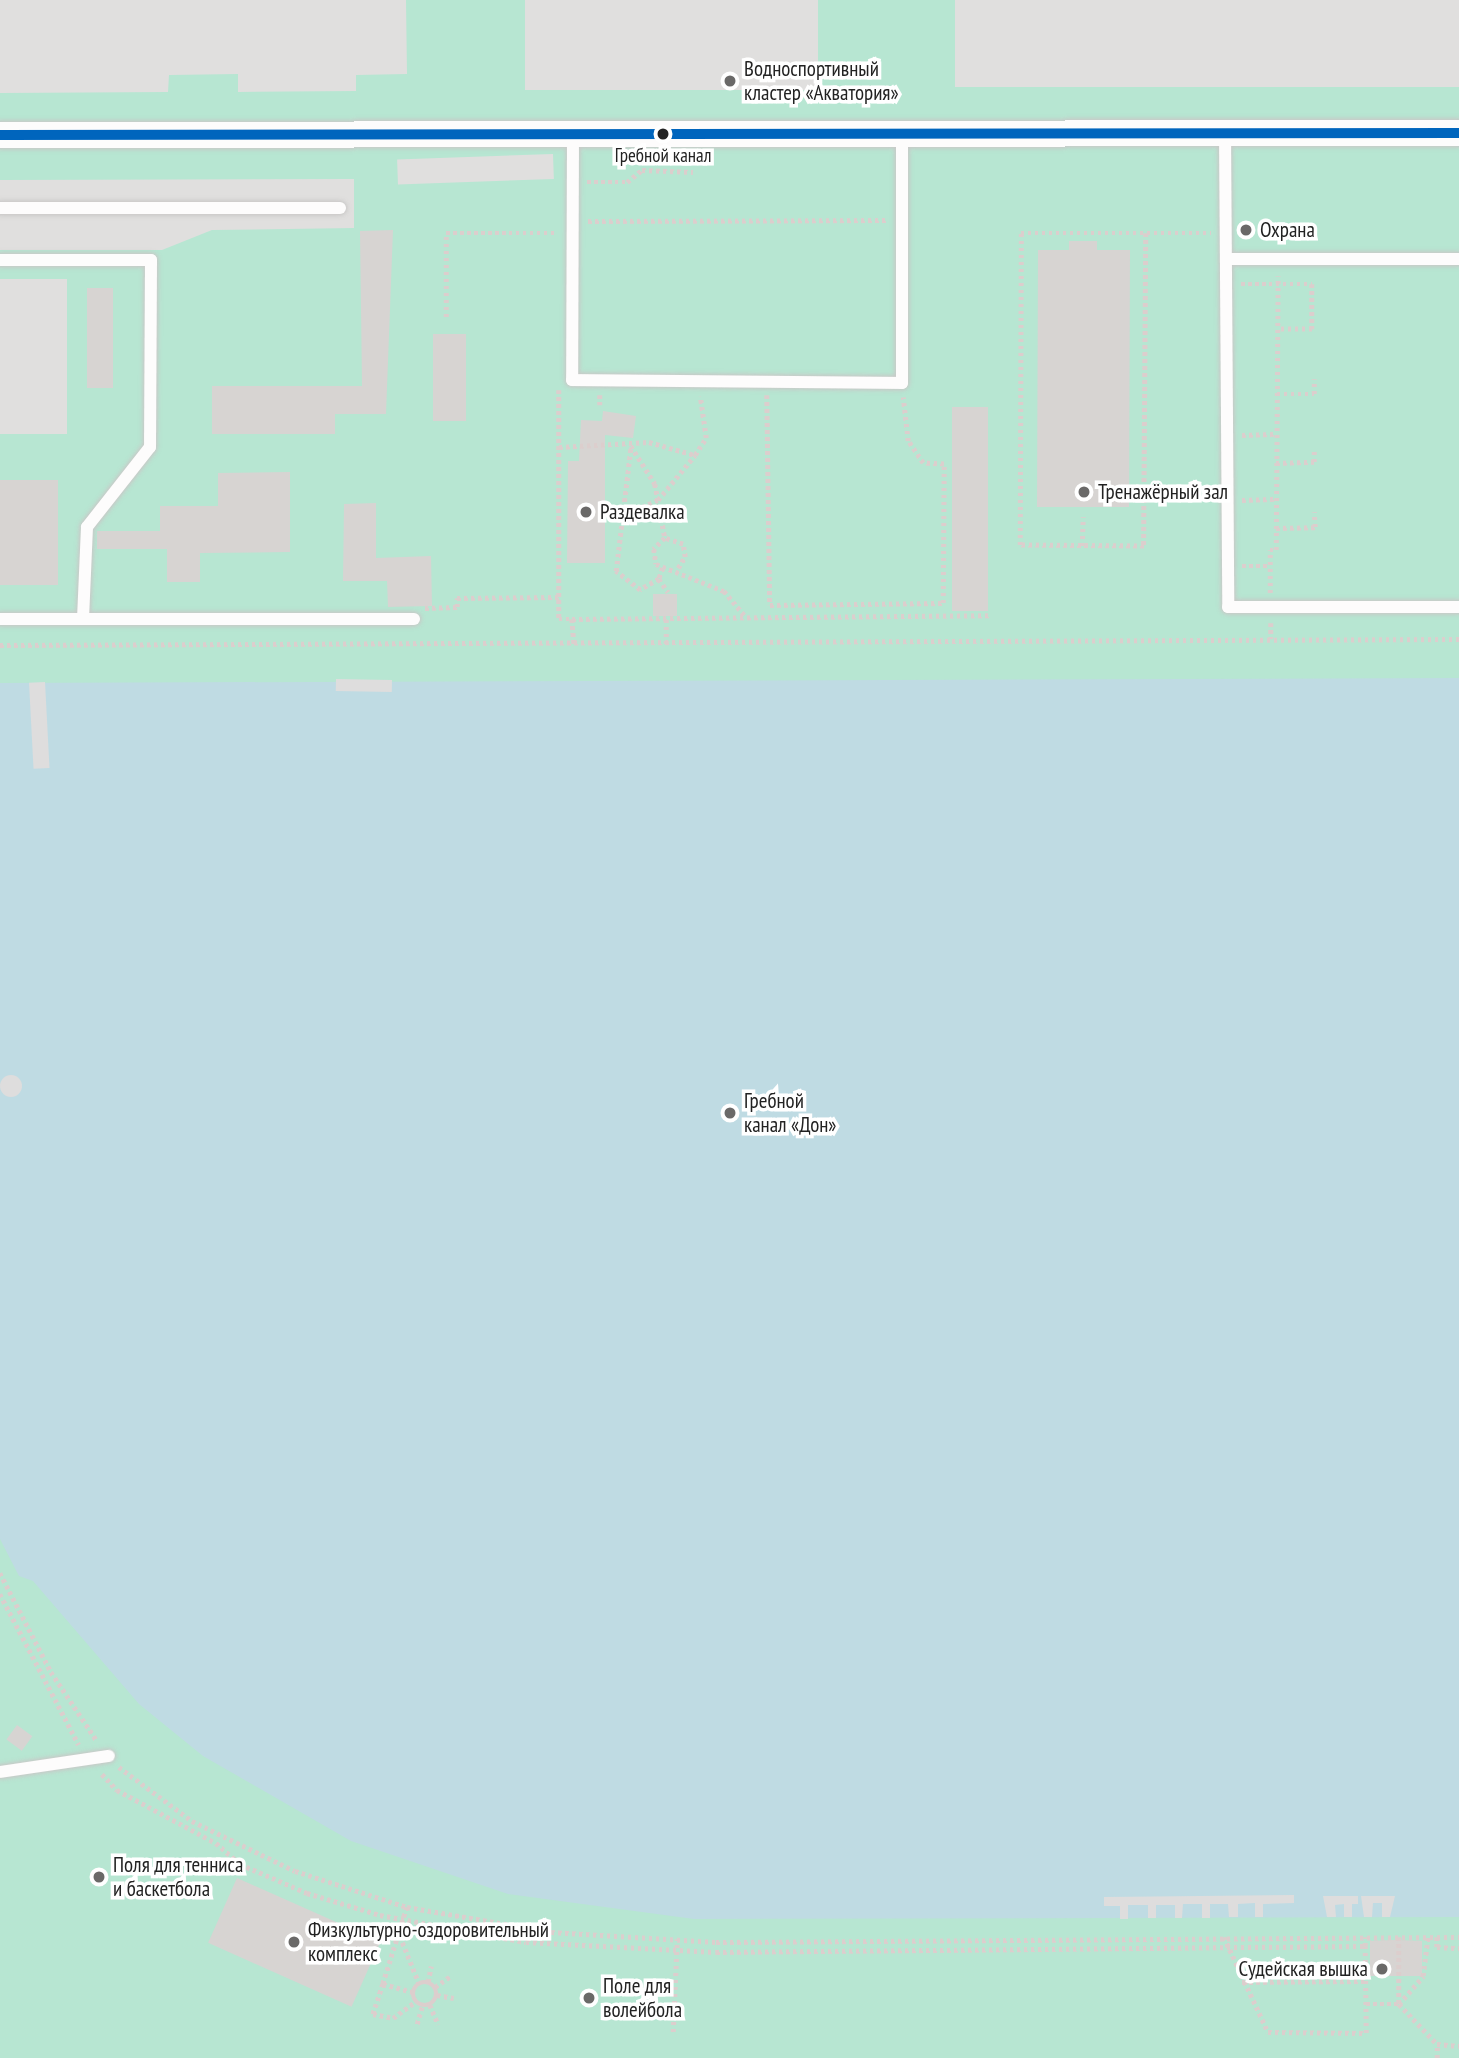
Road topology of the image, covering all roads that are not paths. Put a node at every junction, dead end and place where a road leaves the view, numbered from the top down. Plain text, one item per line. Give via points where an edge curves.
1 (1225, 132) junction
2 (902, 133) junction
3 (1459, 133) edge
4 (573, 134) junction
5 (0, 135) edge
6 (0, 208) edge
7 (340, 208) dead end
8 (1226, 259) junction
9 (1459, 259) edge
10 (0, 260) edge
11 (1459, 607) edge
12 (0, 619) edge
13 (83, 619) junction
14 (414, 619) road end
15 (109, 1756) road end
16 (0, 1772) edge

1 - 2 street
1 - 3 street
1 - 8 lane
2 - 4 street
2 - 4 lane via 902,383 572,380
4 - 5 street
6 - 7 lane
8 - 9 lane
8 - 11 lane via 1227,607
10 - 13 lane via 151,260 150,447 86,527
12 - 13 lane
13 - 14 lane
15 - 16 lane

